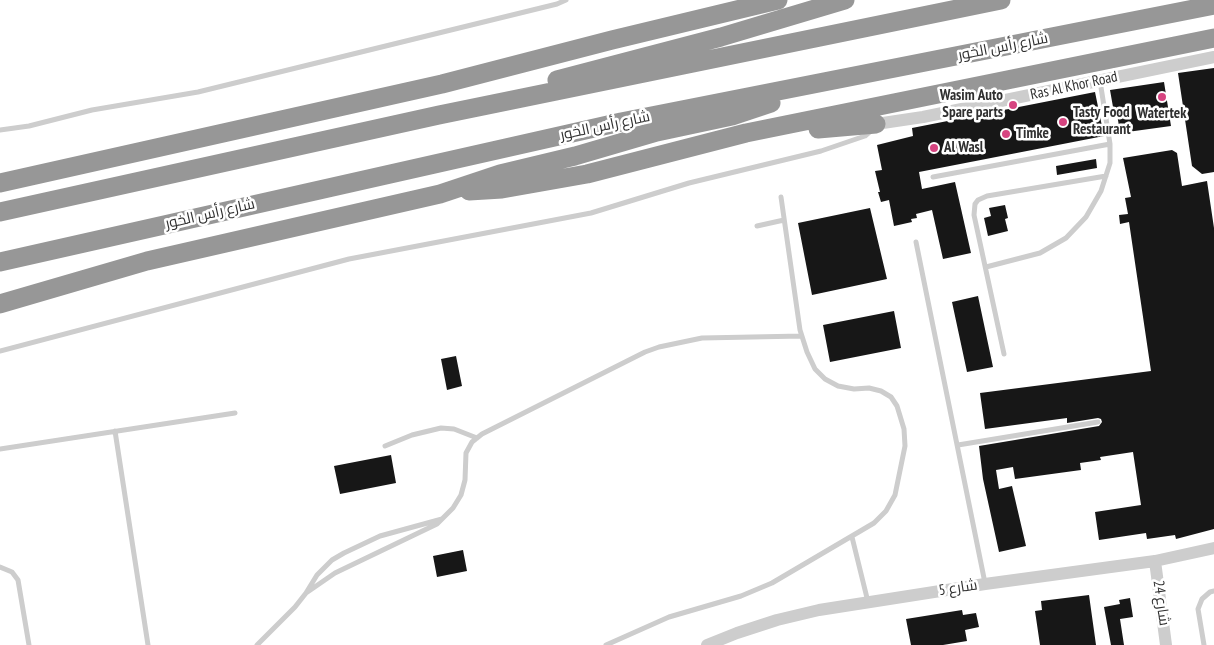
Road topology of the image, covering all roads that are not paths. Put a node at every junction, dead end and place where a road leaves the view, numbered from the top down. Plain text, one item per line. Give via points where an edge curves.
1 (566, 0) edge
2 (778, 0) edge
3 (845, 0) edge
4 (1001, 0) edge
5 (1214, 5) edge
6 (1214, 38) edge
7 (1214, 57) edge
8 (848, 78) junction
9 (1100, 81) junction
10 (439, 115) junction
11 (876, 124) junction
12 (0, 130) edge
13 (1110, 144) junction
14 (698, 145) junction
15 (1106, 176) junction
16 (933, 177) dead end
17 (0, 183) edge
18 (440, 194) junction
19 (781, 197) dead end
20 (0, 212) edge
21 (784, 220) junction
22 (757, 226) dead end
23 (916, 242) dead end
24 (147, 261) junction
25 (0, 262) edge
26 (986, 267) junction
27 (0, 292) edge
28 (0, 304) edge
29 (802, 336) junction
30 (0, 351) edge
31 (1004, 354) dead end
32 (235, 413) dead end
33 (1098, 422) dead end
34 (116, 431) junction
35 (477, 438) junction
36 (958, 445) junction
37 (385, 446) dead end
38 (0, 449) edge
39 (442, 518) junction
40 (852, 537) junction
41 (1214, 548) edge
42 (1155, 561) junction
43 (0, 567) edge
44 (985, 584) junction
45 (1214, 591) edge
46 (306, 593) junction
47 (869, 602) junction
48 (29, 645) edge
49 (148, 645) edge
50 (257, 645) edge
51 (606, 645) edge
52 (707, 645) edge
53 (1166, 645) edge
54 (1204, 645) edge

1 - 12 lane via 198,92
2 - 17 highway via 442,84
3 - 10 highway
4 - 10 highway
5 - 8 highway, شارع رأس الخور
6 - 14 highway
7 - 9 street, Ras Al Khor Road
8 - 18 highway via 732,116 657,132 500,174
8 - 25 highway, شارع رأس الخور via 621,122
9 - 11 street, Ras Al Khor Road
9 - 13 lane
10 - 20 highway
11 - 14 highway via 805,130 733,144
11 - 30 lane via 869,134 843,144 689,183 599,211 349,259
13 - 15 lane
13 - 16 lane
14 - 18 highway via 587,174 502,189
15 - 26 lane via 1086,217 1066,238 1040,253
15 - 26 lane via 978,200 974,215
18 - 24 highway
19 - 21 lane
21 - 22 lane
21 - 29 lane
23 - 36 lane
24 - 27 highway
24 - 28 highway
26 - 31 lane
29 - 35 lane via 702,338 659,347
29 - 40 lane via 820,374 831,383 846,388 875,389 887,394 897,406 904,429 904,454 891,504 874,523
32 - 34 lane
33 - 36 lane
34 - 38 lane
34 - 49 lane
35 - 37 lane via 454,429 441,428
35 - 39 lane via 466,453 461,495
36 - 44 lane
39 - 46 lane via 434,526 335,573
39 - 46 lane via 380,536 344,553 322,570
40 - 47 lane
40 - 51 lane via 757,590 669,617
41 - 42 street, شارع 5
42 - 44 street, شارع 5
42 - 53 street, شارع 24
43 - 48 lane via 12,572 18,580
44 - 47 street, شارع 5
45 - 54 lane via 1202,599 1198,609
46 - 50 lane
47 - 52 street, شارع 5 via 778,620

